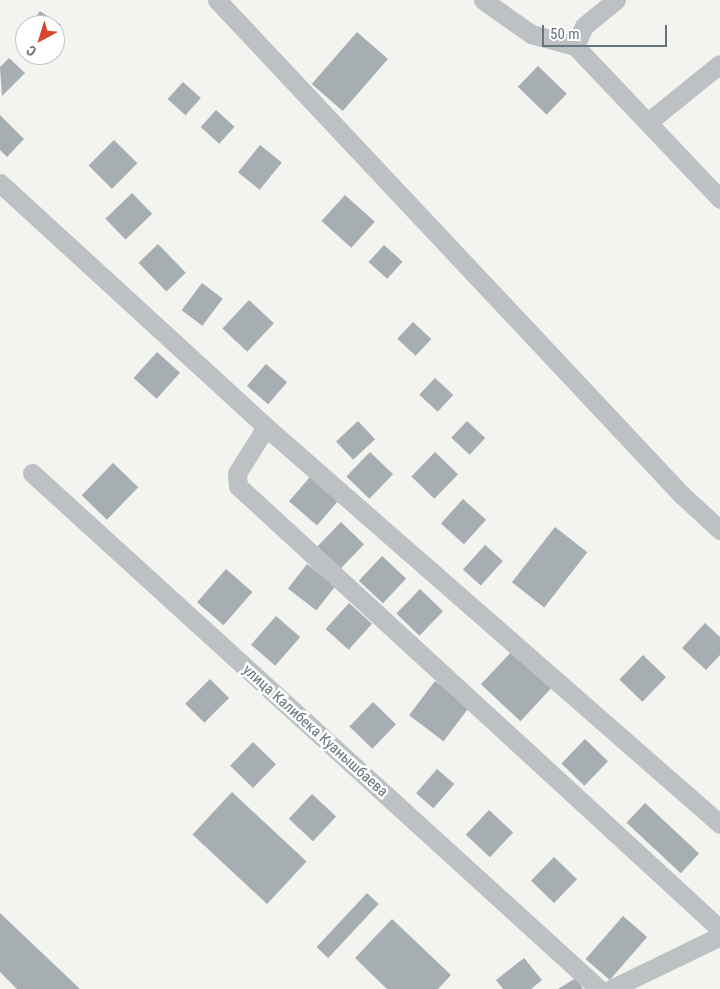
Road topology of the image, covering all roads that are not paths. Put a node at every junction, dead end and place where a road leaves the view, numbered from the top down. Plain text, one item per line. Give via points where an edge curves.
1 (218, 0) edge
2 (483, 0) edge
3 (616, 0) edge
4 (574, 46) junction
5 (720, 64) edge
6 (648, 122) junction
7 (0, 183) edge
8 (720, 200) edge
9 (266, 427) junction
10 (32, 473) dead end
11 (720, 530) edge
12 (720, 824) edge
13 (720, 929) edge
14 (720, 936) edge
15 (599, 989) edge
16 (611, 989) edge

1 - 11 street via 682,496
2 - 4 street via 531,34
3 - 4 street via 584,26
4 - 6 street
5 - 6 street
6 - 8 street
7 - 9 street
9 - 12 street
9 - 13 street via 237,473 238,486
10 - 15 street, улица Калибека Куанышбаева
14 - 16 street

